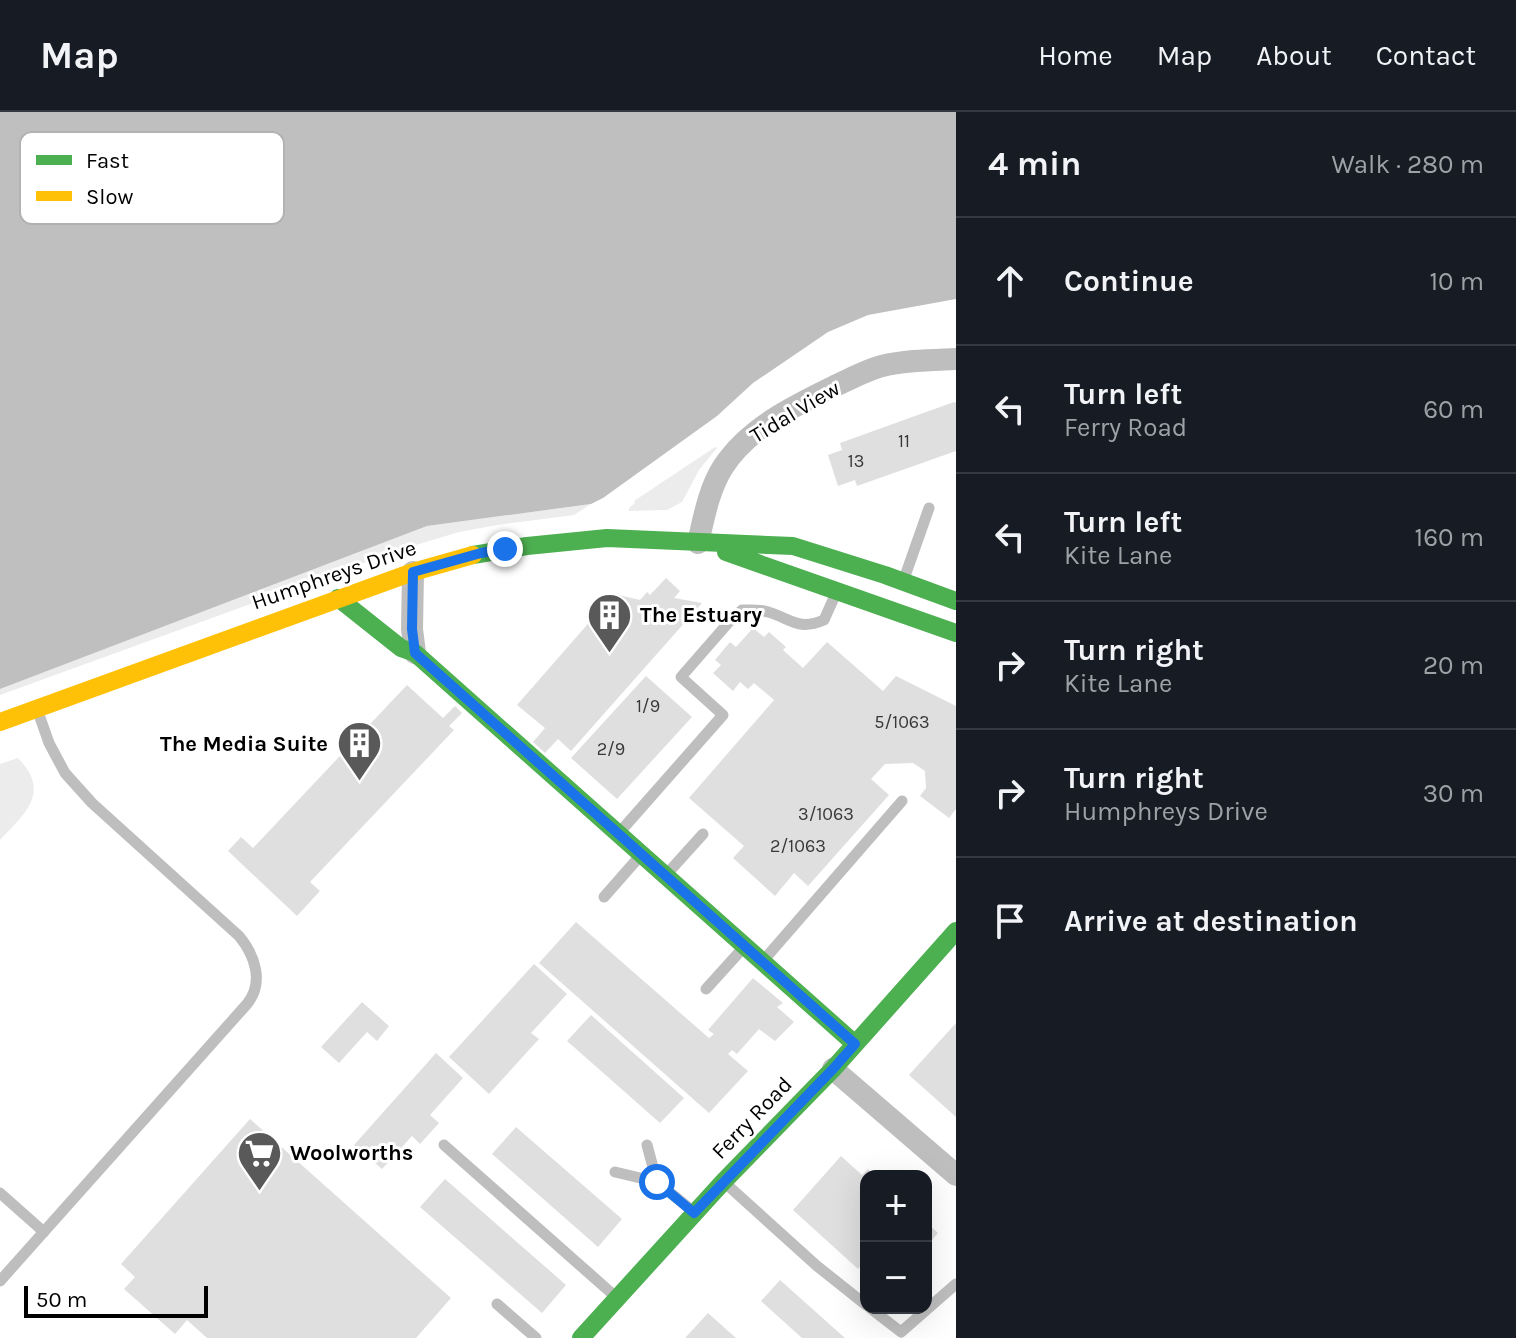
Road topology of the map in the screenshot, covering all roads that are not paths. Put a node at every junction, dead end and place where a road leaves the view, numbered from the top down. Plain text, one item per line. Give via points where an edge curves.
1 (956, 359) edge
2 (929, 508) dead end
3 (698, 543) junction
4 (413, 572) junction
5 (903, 582) junction
6 (838, 590) junction
7 (338, 598) junction
8 (956, 601) edge
9 (956, 633) edge
10 (415, 653) junction
11 (37, 708) junction
12 (0, 722) edge
13 (902, 801) dead end
14 (618, 834) junction
15 (703, 834) dead end
16 (642, 854) junction
17 (665, 875) junction
18 (604, 897) dead end
19 (956, 931) edge
20 (745, 946) junction
21 (949, 948) edge
22 (762, 961) junction
23 (706, 989) dead end
24 (855, 1044) junction
25 (833, 1069) junction
26 (444, 1145) dead end
27 (647, 1145) dead end
28 (954, 1170) edge
29 (615, 1172) dead end
30 (657, 1182) junction
31 (723, 1182) junction
32 (0, 1193) edge
33 (694, 1213) junction
34 (44, 1232) junction
35 (0, 1281) edge
36 (956, 1284) edge
37 (617, 1298) junction
38 (860, 1300) edge
39 (497, 1304) dead end
40 (932, 1305) edge
41 (878, 1314) edge
42 (922, 1314) edge
43 (536, 1338) edge
44 (581, 1338) edge

1 - 3 street, Tidal View via 879,367 757,430 717,477
2 - 5 lane
3 - 4 main road, Humphreys Drive via 637,538 562,542 481,553
3 - 5 main road, Humphreys Drive via 793,546
3 - 6 main road, Humphreys Drive
4 - 7 main road, Humphreys Drive
4 - 10 street
5 - 8 main road, Humphreys Drive
6 - 9 main road, Humphreys Drive
6 - 14 lane via 824,620 810,626 766,611 742,610 729,622 681,677 723,715
7 - 10 main road via 401,648
7 - 11 main road, Humphreys Drive
10 - 14 main road
11 - 12 main road, Humphreys Drive
11 - 34 lane via 65,773 239,936 249,948 256,976 252,998
13 - 22 lane
14 - 16 main road
15 - 17 lane
16 - 17 main road
16 - 18 lane
17 - 20 main road
19 - 21 main road, Ferry Road
20 - 22 main road
20 - 23 lane
21 - 24 main road, Ferry Road
22 - 24 main road
24 - 25 main road, Ferry Road
25 - 28 street
25 - 31 main road, Ferry Road
26 - 37 lane
27 - 30 lane
29 - 30 lane
30 - 33 lane
31 - 33 main road, Ferry Road
31 - 38 lane
32 - 34 lane
33 - 37 main road, Ferry Road
34 - 35 lane
36 - 40 lane
37 - 44 main road, Ferry Road
39 - 43 lane
41 - 42 lane via 901,1332

